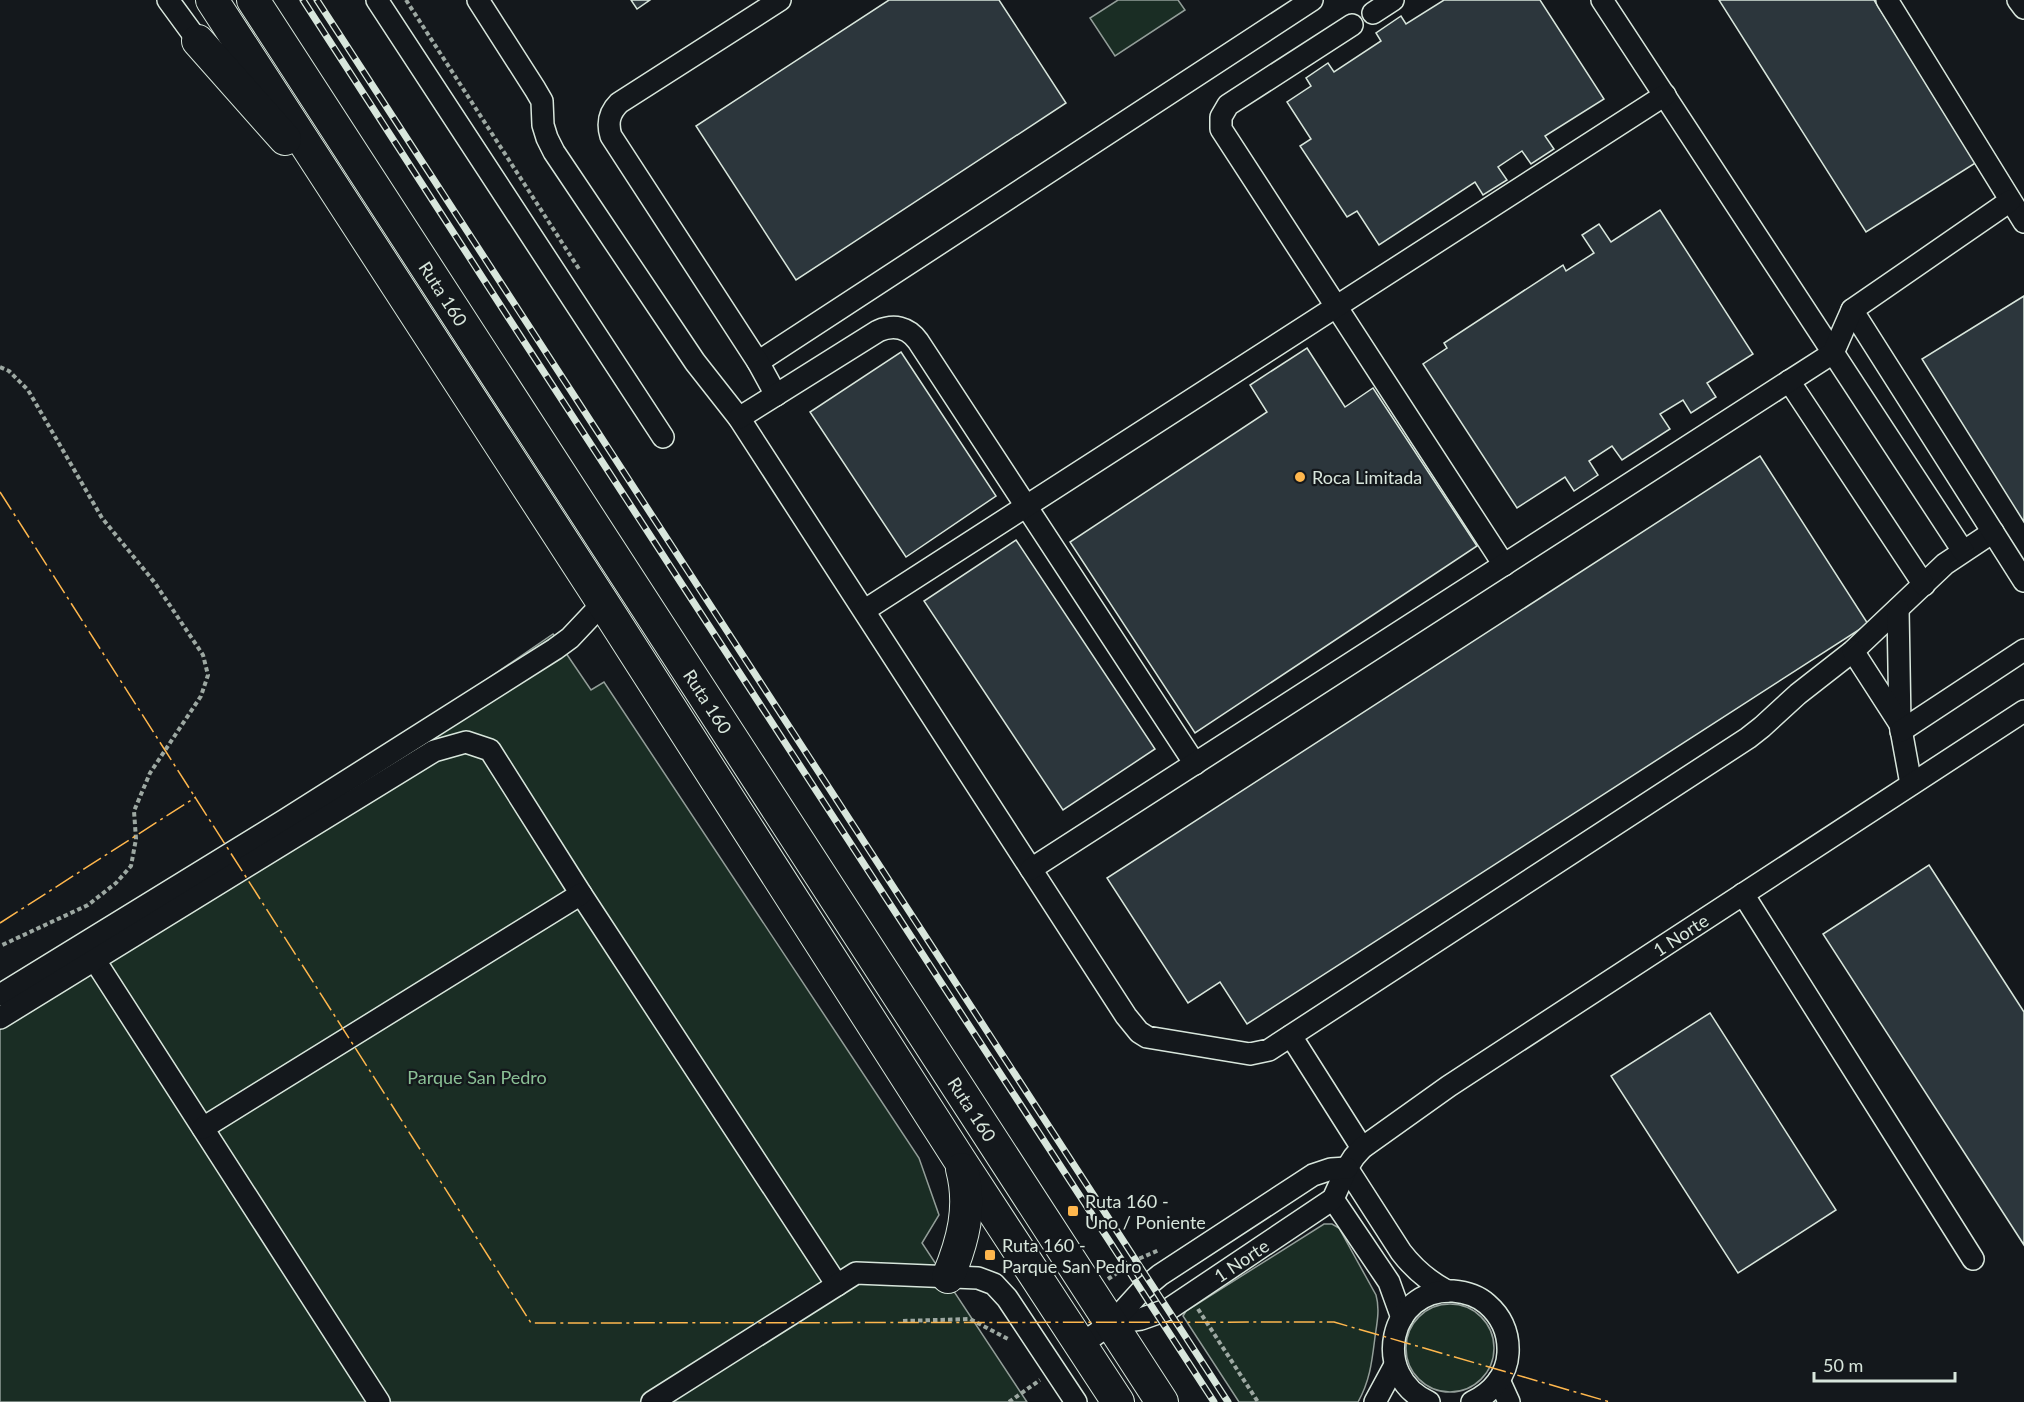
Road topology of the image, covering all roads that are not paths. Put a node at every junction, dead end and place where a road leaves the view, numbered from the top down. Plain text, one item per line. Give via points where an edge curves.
1 (168, 0) edge
2 (212, 0) edge
3 (254, 0) edge
4 (377, 0) edge
5 (478, 0) edge
6 (780, 0) edge
7 (1312, 0) edge
8 (1393, 0) edge
9 (1602, 0) edge
10 (1887, 0) edge
11 (2018, 0) edge
12 (2024, 8) edge
13 (1373, 13) dead end
14 (1352, 25) dead end
15 (198, 41) joint
16 (1665, 95) junction
17 (342, 200) junction
18 (2010, 201) junction
19 (2024, 222) edge
20 (1336, 307) junction
21 (1852, 310) junction
22 (1833, 352) junction
23 (758, 362) junction
24 (1789, 381) junction
25 (776, 395) junction
26 (739, 418) junction
27 (663, 437) dead end
28 (1027, 505) junction
29 (1993, 532) junction
30 (1963, 550) junction
31 (1504, 565) junction
32 (2024, 581) edge
33 (1923, 585) junction
34 (603, 603) junction
35 (1898, 609) junction
36 (864, 610) junction
37 (2024, 650) edge
38 (1853, 651) junction
39 (2024, 711) edge
40 (1900, 728) junction
41 (1195, 764) junction
42 (1911, 784) junction
43 (1031, 869) junction
44 (581, 894) junction
45 (1743, 894) junction
46 (94, 958) junction
47 (0, 995) edge
48 (0, 1018) edge
49 (1291, 1036) junction
50 (203, 1128) junction
51 (1362, 1148) junction
52 (959, 1160) junction
53 (1347, 1168) junction
54 (1333, 1199) junction
55 (1973, 1259) dead end
56 (948, 1277) junction
57 (837, 1285) junction
58 (1447, 1291) junction
59 (1402, 1318) junction
60 (1112, 1323) junction
61 (1080, 1345) junction
62 (1395, 1365) junction
63 (1499, 1380) junction
64 (379, 1402) edge
65 (652, 1402) edge
66 (1076, 1402) edge
67 (1118, 1402) edge
68 (1162, 1402) edge
69 (1375, 1402) edge
70 (1429, 1402) edge
71 (1472, 1402) edge
72 (1509, 1402) edge

1 - 15 street
2 - 17 highway, Ruta 160
3 - 60 highway, Ruta 160
4 - 27 street
5 - 26 street via 536,88 542,101 543,125 554,152 695,362
6 - 23 street via 619,103 609,123 611,136
7 - 23 street
8 - 13 street
9 - 16 street
10 - 18 street
11 - 12 street
14 - 20 street via 1228,105 1220,123 1224,135
15 - 17 highway
16 - 20 street
16 - 22 street
17 - 34 highway, Ruta 160
18 - 19 street
18 - 21 street
20 - 28 street
20 - 31 street
21 - 22 street
21 - 29 street
22 - 24 street
22 - 30 street
23 - 25 street
24 - 31 street
24 - 33 street
25 - 26 street
25 - 28 street via 878,330 903,328 914,335
26 - 36 street
28 - 36 street
28 - 41 street
29 - 30 street
29 - 32 street
30 - 33 street
31 - 41 street
33 - 35 street
34 - 47 street via 555,649
34 - 52 highway, Ruta 160
35 - 38 street
35 - 40 street
36 - 43 street
37 - 40 street
38 - 40 street
38 - 49 street via 1748,738
39 - 42 street, 1 Norte
40 - 42 street
41 - 43 street
42 - 45 street, 1 Norte
43 - 49 street via 1139,1032 1156,1040 1250,1054 1269,1050
44 - 46 street via 490,750 466,742 434,751
44 - 50 street
44 - 57 street
45 - 51 street, 1 Norte via 1449,1086
45 - 55 street
46 - 48 street
46 - 50 street
49 - 51 street
50 - 64 street
51 - 53 street, 1 Norte
52 - 56 highway via 966,1185 966,1217
52 - 61 highway, Ruta 160
53 - 54 street, 1 Norte
53 - 58 street via 1410,1264
53 - 60 street, 1 Norte via 1313,1175 1171,1267 1142,1290
54 - 59 street via 1389,1282
54 - 60 street, 1 Norte via 1158,1314
56 - 57 street via 856,1273
56 - 66 street via 978,1278 1002,1290
57 - 65 street
58 - 59 street via 1421,1299
58 - 63 street via 1483,1301 1501,1319 1508,1356
59 - 62 street via 1394,1340
60 - 61 street, 1 Norte
60 - 68 highway, Ruta 160
61 - 67 highway, Ruta 160
62 - 69 street
62 - 70 street via 1405,1385
63 - 71 street
63 - 72 street

